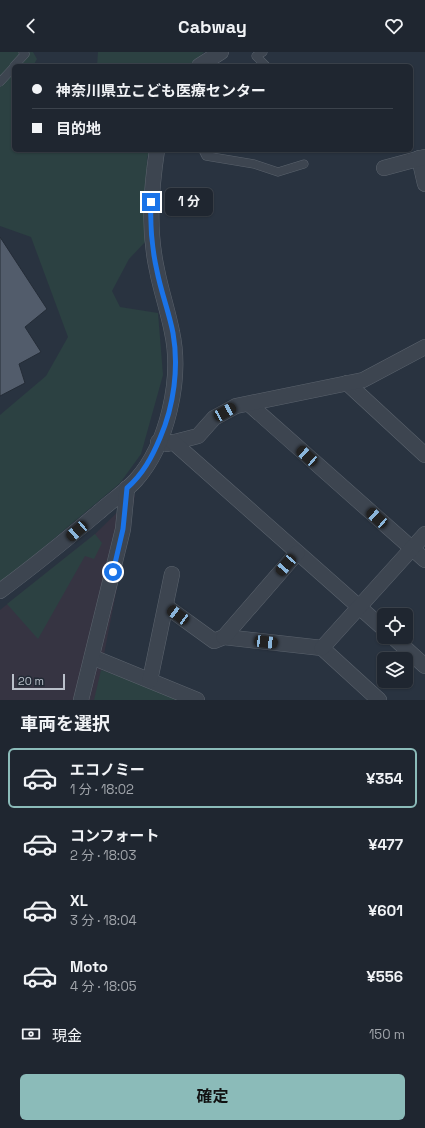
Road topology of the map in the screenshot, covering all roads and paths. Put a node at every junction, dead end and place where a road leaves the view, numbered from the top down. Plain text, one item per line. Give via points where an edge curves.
1 (23, 52) edge
2 (221, 52) edge
3 (263, 52) edge
4 (16, 64) edge
5 (203, 64) edge
6 (264, 64) edge
7 (12, 68) edge
8 (0, 82) edge
9 (157, 152) edge
10 (204, 152) edge
11 (422, 158) edge
12 (304, 164) dead end
13 (384, 168) dead end
14 (425, 184) edge
15 (424, 348) edge
16 (347, 383) junction
17 (249, 404) junction
18 (166, 442) junction
19 (425, 455) edge
20 (127, 488) junction
21 (425, 534) edge
22 (412, 549) junction
23 (297, 553) junction
24 (425, 560) edge
25 (172, 574) dead end
26 (0, 591) edge
27 (166, 607) junction
28 (359, 607) junction
29 (377, 623) edge
30 (224, 637) junction
31 (401, 644) edge
32 (322, 648) junction
33 (92, 657) junction
34 (425, 666) edge
35 (150, 680) junction
36 (81, 700) edge
37 (197, 700) edge
38 (379, 700) edge

1 - 4 lane via 25,54
2 - 5 street
3 - 6 lane via 256,56
7 - 8 lane
9 - 18 street via 150,218 156,270 173,333 175,370
10 - 12 lane via 206,156 254,164 278,172
11 - 13 street
11 - 14 street
15 - 16 street via 363,380
16 - 17 street
16 - 19 street
17 - 18 street via 236,406 214,418 198,436
17 - 22 street
18 - 20 street via 136,481
18 - 23 street
20 - 26 street via 65,541
20 - 33 street via 123,529
21 - 22 street
22 - 24 street
22 - 28 street
23 - 28 street
23 - 30 street
25 - 27 street
27 - 30 street via 214,641
27 - 35 street
28 - 29 street
28 - 32 street
30 - 32 street
31 - 34 street
32 - 38 street
33 - 35 street
33 - 36 street
35 - 37 street

